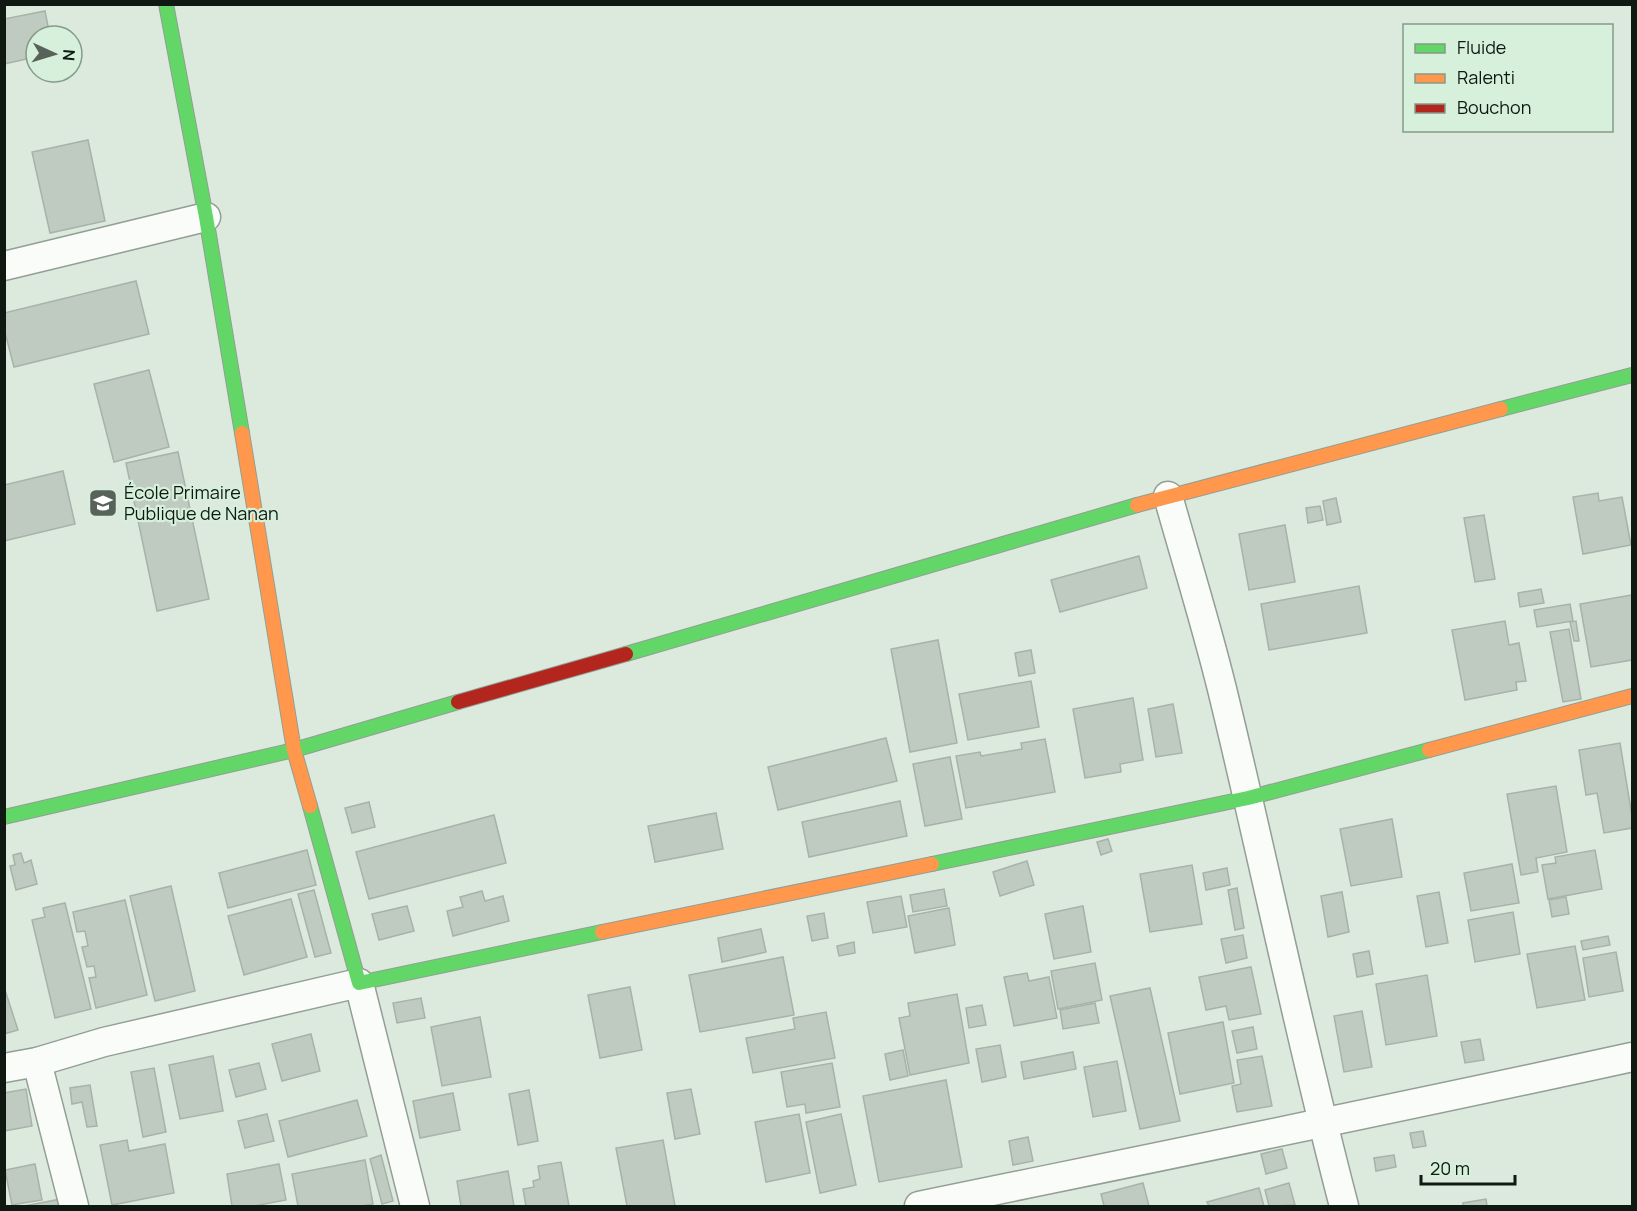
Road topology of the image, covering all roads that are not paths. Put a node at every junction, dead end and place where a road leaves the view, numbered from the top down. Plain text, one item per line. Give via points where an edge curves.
1 (166, 4) edge
2 (206, 217) junction
3 (4, 266) edge
4 (1632, 375) edge
5 (1168, 496) junction
6 (1632, 696) edge
7 (294, 750) junction
8 (1248, 798) junction
9 (4, 817) edge
10 (359, 983) junction
11 (1632, 1057) edge
12 (37, 1062) junction
13 (4, 1068) edge
14 (1322, 1122) junction
15 (74, 1206) edge
16 (415, 1206) edge
17 (919, 1206) edge
18 (1344, 1206) edge

1 - 2 street
2 - 3 street
2 - 7 street
4 - 5 street
5 - 7 street
5 - 8 street
6 - 8 street
7 - 9 street
7 - 10 street
8 - 10 street
8 - 14 street
10 - 12 street via 104,1042
10 - 16 street
11 - 14 street
12 - 13 street
12 - 15 street
14 - 17 street
14 - 18 street

